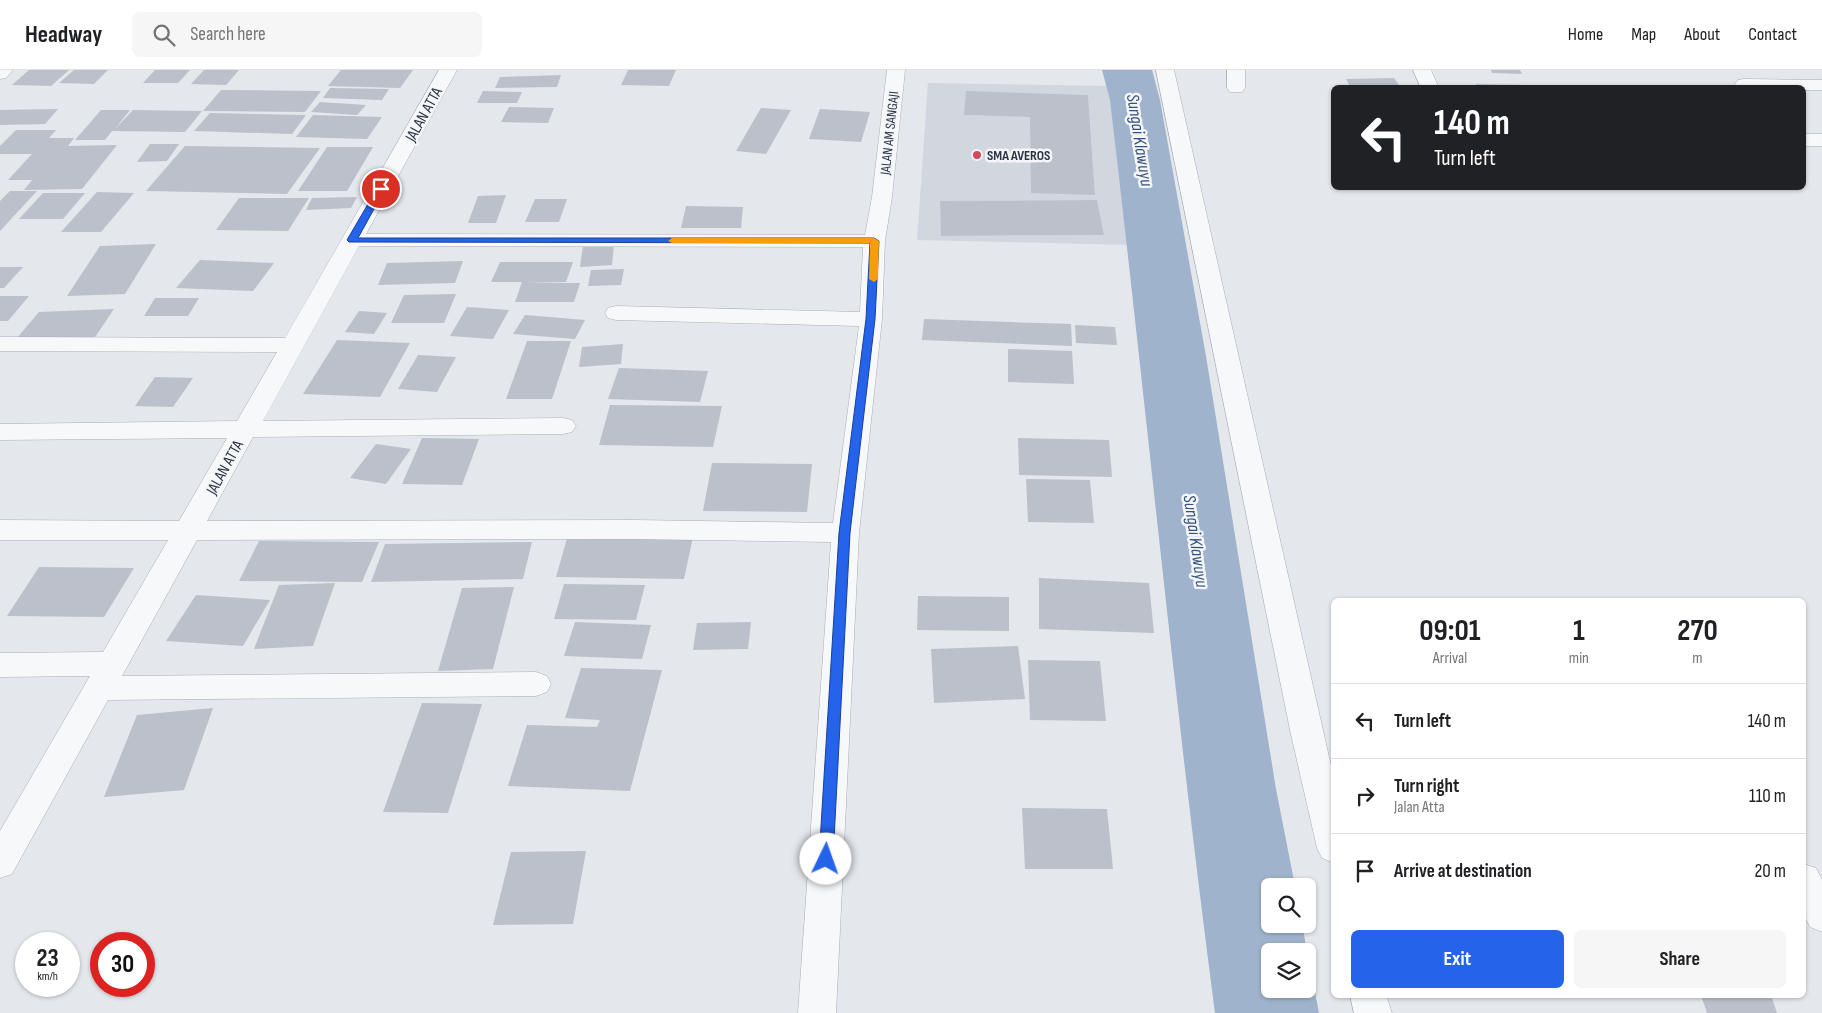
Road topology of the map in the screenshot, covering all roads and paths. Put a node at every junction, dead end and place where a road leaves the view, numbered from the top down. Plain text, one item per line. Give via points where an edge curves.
1 (4, 70) edge
2 (448, 70) edge
3 (896, 70) edge
4 (1165, 70) edge
5 (1422, 70) edge
6 (0, 74) edge
7 (1744, 84) dead end
8 (1429, 85) edge
9 (1822, 85) edge
10 (1806, 140) edge
11 (1822, 140) edge
12 (352, 240) junction
13 (874, 241) junction
14 (616, 313) dead end
15 (871, 319) junction
16 (0, 344) edge
17 (292, 345) junction
18 (563, 426) dead end
19 (246, 428) junction
20 (0, 432) edge
21 (0, 530) edge
22 (188, 531) junction
23 (845, 533) junction
24 (0, 665) edge
25 (106, 676) junction
26 (536, 684) dead end
27 (1331, 835) edge
28 (0, 863) edge
29 (1806, 883) edge
30 (1822, 916) edge
31 (1369, 998) edge
32 (818, 1013) edge
33 (1373, 1013) edge

1 - 6 street
2 - 12 street, JALAN ATTA
3 - 13 street, JALAN AM SANGAJI
4 - 27 street
5 - 8 street
7 - 9 street
10 - 11 street
12 - 13 street
12 - 17 street, JALAN ATTA
13 - 15 street, JALAN AM SANGAJI
14 - 15 street
15 - 23 street, JALAN AM SANGAJI
16 - 17 street
17 - 19 street, JALAN ATTA
18 - 19 street
19 - 20 street
19 - 22 street, JALAN ATTA
21 - 22 street
22 - 23 street via 667,529
22 - 25 street, JALAN ATTA
23 - 32 street, JALAN AM SANGAJI
24 - 25 street
25 - 26 street
25 - 28 street, JALAN ATTA
29 - 30 street
31 - 33 street

